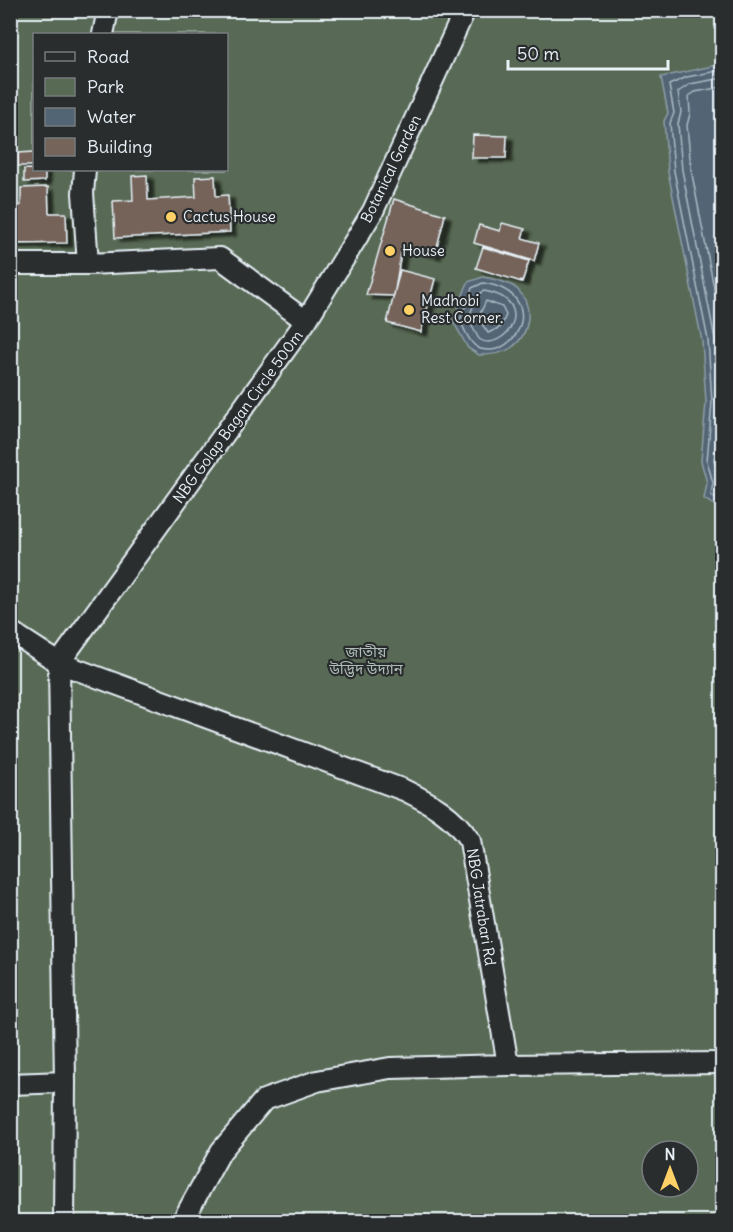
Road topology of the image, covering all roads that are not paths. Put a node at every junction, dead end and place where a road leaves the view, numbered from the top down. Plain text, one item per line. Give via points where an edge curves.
1 (108, 10) edge
2 (465, 10) edge
3 (103, 33) edge
4 (85, 171) edge
5 (10, 264) edge
6 (88, 264) junction
7 (306, 321) junction
8 (10, 631) edge
9 (59, 663) junction
10 (723, 1063) edge
11 (508, 1065) junction
12 (65, 1082) junction
13 (10, 1084) edge
14 (64, 1221) edge
15 (182, 1221) edge

1 - 3 street
2 - 7 street, Botanical Garden via 373,212
4 - 6 street
5 - 6 street, NBG Golap Bagan Circle 500m
6 - 7 street, NBG Golap Bagan Circle 500m via 220,258
7 - 9 street, NBG Golap Bagan Circle 500m
8 - 9 street
9 - 11 street, NBG Jatrabari Rd via 404,790 437,806 460,826 470,841
9 - 12 street
10 - 11 street
11 - 15 street via 390,1068 317,1081 264,1100 221,1151
12 - 13 street
12 - 14 street

